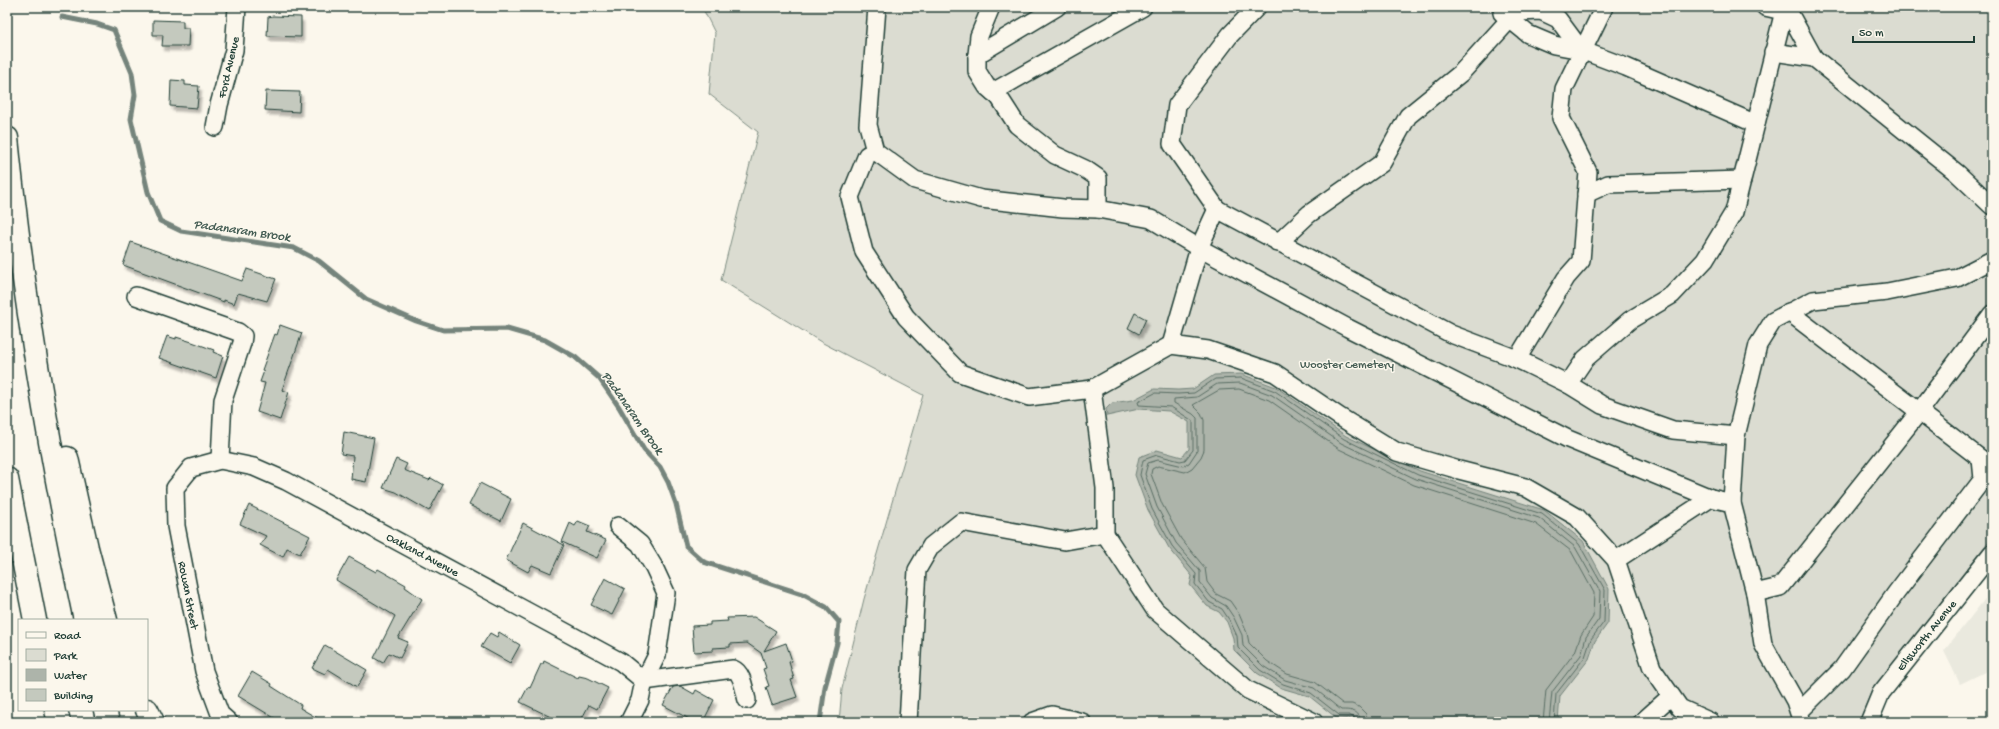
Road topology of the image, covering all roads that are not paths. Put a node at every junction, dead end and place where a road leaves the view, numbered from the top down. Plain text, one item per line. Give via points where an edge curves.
1 (237, 7) edge
2 (877, 7) edge
3 (991, 7) edge
4 (1057, 7) edge
5 (1143, 7) edge
6 (1256, 7) edge
7 (1494, 7) edge
8 (1604, 7) edge
9 (1766, 7) edge
10 (1785, 8) edge
11 (1507, 13) edge
12 (1581, 50) junction
13 (1773, 52) junction
14 (977, 55) junction
15 (1814, 58) junction
16 (993, 92) junction
17 (1756, 124) junction
18 (215, 127) dead end
19 (7, 138) edge
20 (875, 152) junction
21 (1742, 180) junction
22 (1586, 194) junction
23 (1992, 206) edge
24 (1098, 209) junction
25 (1217, 209) junction
26 (19, 238) junction
27 (1278, 243) junction
28 (1199, 248) junction
29 (1992, 260) edge
30 (136, 296) dead end
31 (1789, 312) junction
32 (1992, 314) edge
33 (1171, 345) junction
34 (1517, 359) junction
35 (1568, 384) junction
36 (1092, 389) junction
37 (1919, 412) junction
38 (1736, 436) junction
39 (220, 460) junction
40 (191, 468) joint
41 (7, 479) edge
42 (1710, 498) junction
43 (1732, 503) junction
44 (618, 526) dead end
45 (1105, 534) junction
46 (1992, 553) edge
47 (1616, 560) junction
48 (1755, 593) junction
49 (35, 619) edge
50 (85, 619) edge
51 (106, 619) edge
52 (644, 681) junction
53 (1671, 696) junction
54 (747, 700) dead end
55 (56, 711) edge
56 (105, 711) edge
57 (148, 711) edge
58 (1800, 717) edge
59 (59, 722) edge
60 (108, 722) edge
61 (153, 722) edge
62 (229, 722) edge
63 (629, 722) edge
64 (908, 722) edge
65 (1032, 722) edge
66 (1082, 722) edge
67 (1314, 722) edge
68 (1642, 722) edge
69 (1711, 722) edge
70 (1869, 722) edge

1 - 18 street, Ford Avenue via 234,50
2 - 20 street via 868,125
3 - 14 street via 979,36
4 - 14 street
5 - 16 street
6 - 25 street via 1230,35 1177,105 1172,144
7 - 11 street
8 - 12 street
9 - 10 street
10 - 13 street
10 - 15 street
11 - 12 street via 1528,34 1554,45
11 - 12 street via 1541,11 1558,19
11 - 27 street via 1461,73 1408,116 1382,163 1309,214
12 - 17 street
12 - 22 street via 1564,89 1561,118 1588,172
13 - 15 street
13 - 17 street
14 - 16 street via 977,71
15 - 23 street via 1957,173
16 - 24 street via 999,96 1017,125 1054,155 1098,178
17 - 21 street
19 - 26 highway
20 - 24 street via 915,180 981,199
20 - 36 street via 867,155 850,196 864,252 906,317 960,373 1028,397
21 - 22 street via 1608,184
21 - 35 street via 1734,212 1705,260 1672,295 1630,320 1585,359
22 - 34 street via 1581,261 1566,278
24 - 28 street via 1151,219
25 - 27 street
25 - 28 street
26 - 50 highway via 48,428
26 - 51 highway via 87,548
27 - 34 street via 1451,334
28 - 33 street
28 - 42 street via 1348,328 1568,440
29 - 31 street via 1957,278 1887,292 1813,300
30 - 39 street via 243,336 224,400
31 - 37 street
31 - 38 street via 1773,321 1758,345
32 - 37 street
33 - 36 street
33 - 47 street via 1208,350 1275,373 1397,452 1525,487 1577,516
34 - 35 street
35 - 38 street via 1602,405 1673,430
36 - 45 street via 1105,488
37 - 48 street via 1780,587
37 - 58 street via 1981,459 1983,479 1896,592 1842,669
38 - 43 street
39 - 40 street, Oakland Avenue
39 - 52 street, Oakland Avenue via 254,467 286,480 621,662
40 - 62 street, Rowan Street via 175,488 176,526 204,671 220,714
41 - 49 highway
42 - 43 street
42 - 47 street
43 - 48 street
44 - 52 street via 640,544 666,593 657,655
45 - 64 street via 1065,541 961,522 931,546 917,570
45 - 67 street via 1155,610 1248,690
46 - 70 street, Ellsworth Avenue via 1880,693
47 - 53 street via 1652,668
48 - 58 street via 1763,644 1796,701
52 - 54 street via 733,669 737,670 740,676
52 - 63 street via 640,700
53 - 68 street
53 - 69 street via 1680,708
55 - 59 highway
56 - 60 highway
57 - 61 highway
65 - 66 street via 1052,715

